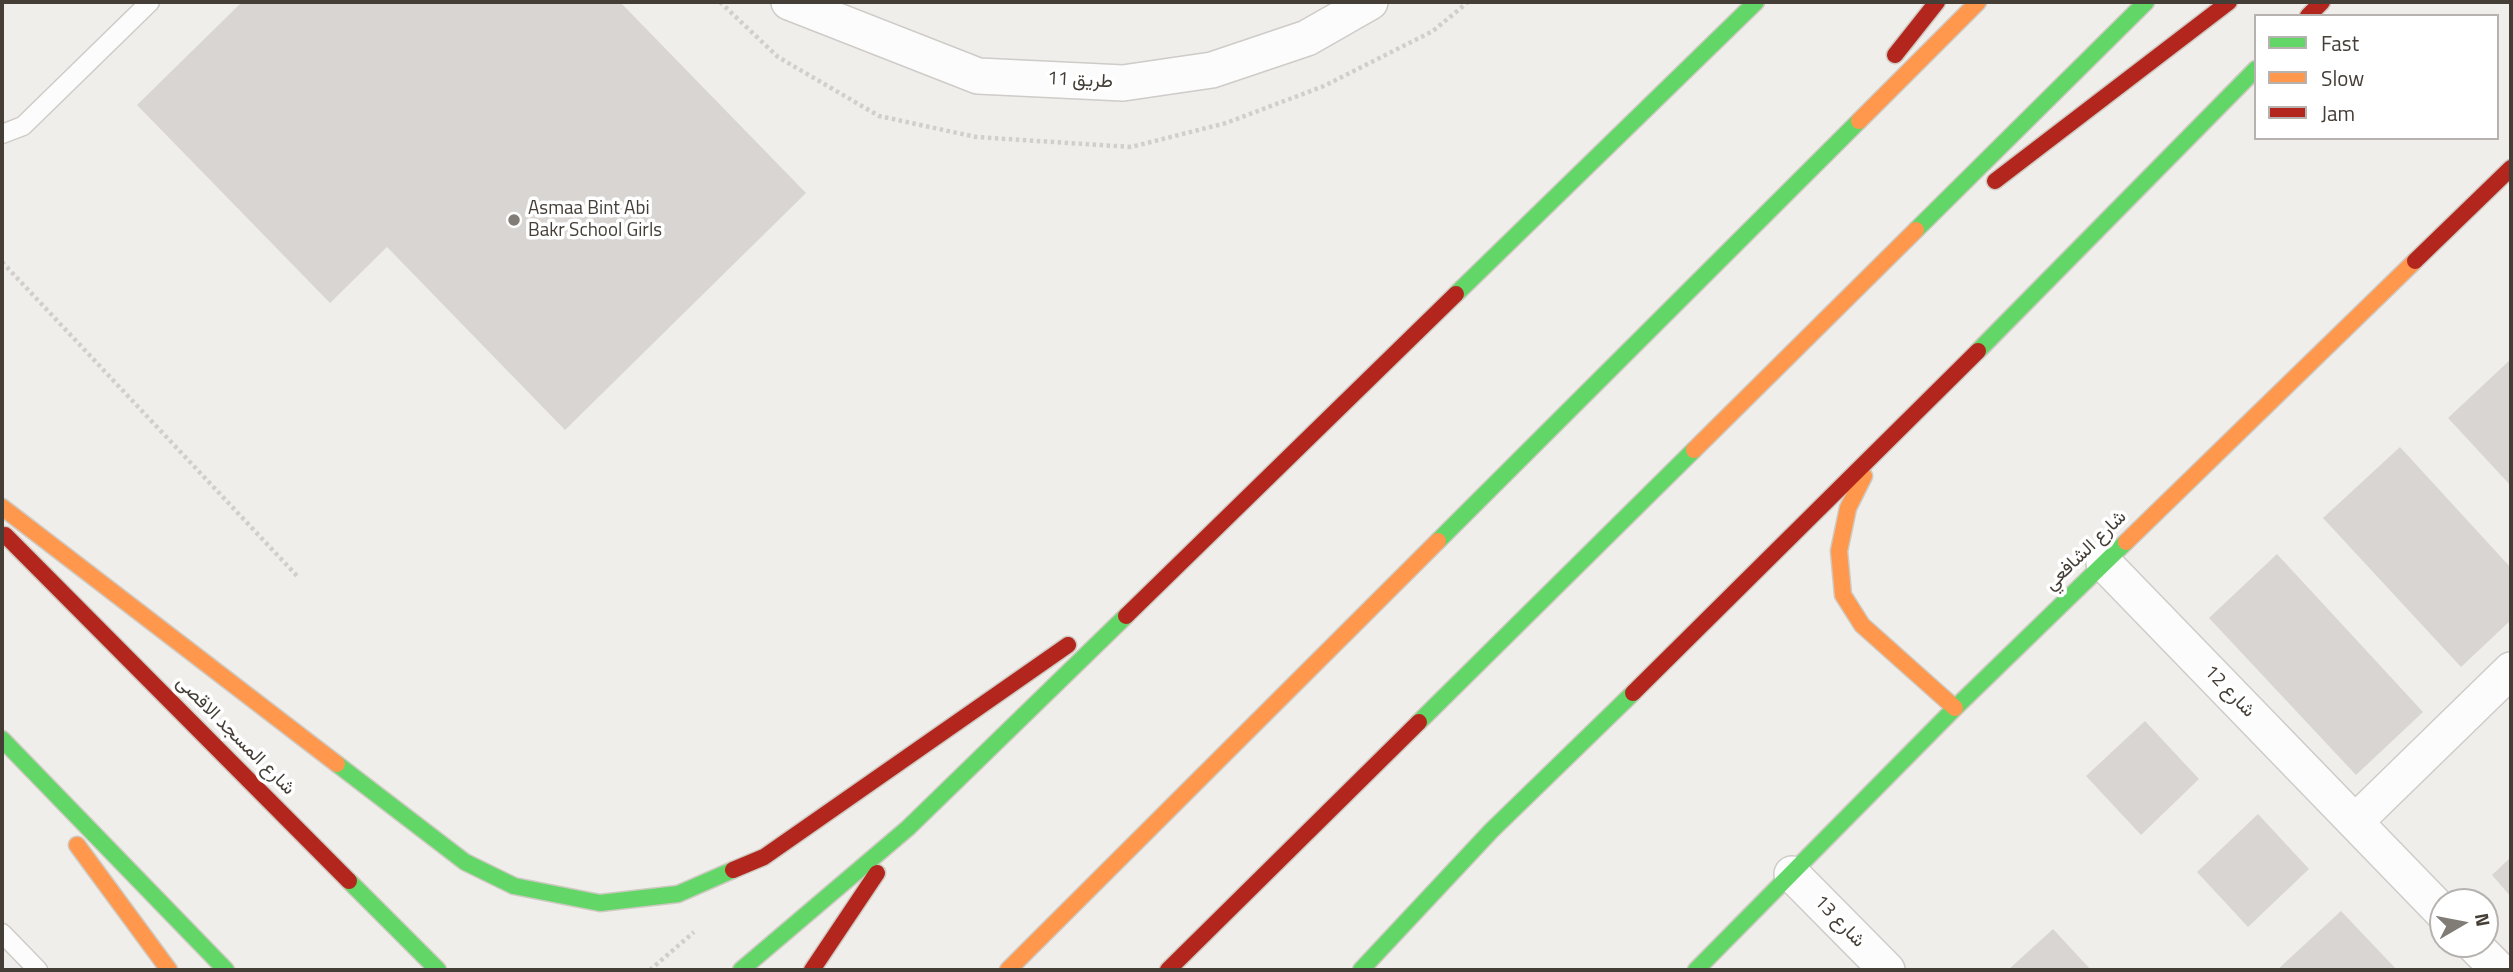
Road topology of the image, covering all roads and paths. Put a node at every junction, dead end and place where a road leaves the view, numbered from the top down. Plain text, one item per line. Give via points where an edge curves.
1 (149, 2) edge
2 (789, 2) edge
3 (1370, 2) edge
4 (1756, 2) edge
5 (1937, 2) edge
6 (1978, 2) edge
7 (2146, 2) edge
8 (2229, 2) edge
9 (1887, 65) dead end
10 (2254, 71) edge
11 (1871, 85) dead end
12 (2, 134) edge
13 (2511, 168) edge
14 (1788, 190) junction
15 (2, 262) edge
16 (1871, 276) junction
17 (1873, 458) junction
18 (2, 507) edge
19 (2, 532) edge
20 (2104, 563) junction
21 (299, 578) dead end
22 (1161, 579) junction
23 (2511, 670) edge
24 (1955, 708) junction
25 (2, 740) edge
26 (2355, 822) junction
27 (908, 828) junction
28 (1491, 831) junction
29 (1792, 874) junction
30 (2429, 899) edge
31 (1433, 917) dead end
32 (2, 933) edge
33 (38, 970) edge
34 (169, 970) edge
35 (226, 970) edge
36 (438, 970) edge
37 (741, 970) edge
38 (812, 970) edge
39 (1008, 970) edge
40 (1168, 970) edge
41 (1361, 970) edge
42 (1696, 970) edge
43 (1887, 970) edge

1 - 12 lane via 23,126
2 - 3 street, طريق 11 via 978,76 1123,83 1212,70 1307,38
4 - 22 main road
5 - 9 main road
6 - 14 main road
7 - 16 main road
8 - 16 main road
10 - 17 main road
11 - 14 main road
13 - 20 main road, شارع الشافعي
14 - 39 main road
15 - 21 path
16 - 40 main road
17 - 24 main road via 1848,508 1839,551 1843,595 1863,625
17 - 28 main road
18 - 22 main road via 465,862 514,886 600,903 678,894 764,857
19 - 36 main road, شارع المسجد الاقصى
20 - 24 main road, شارع الشافعي
20 - 26 street, شارع 12
22 - 27 main road
23 - 26 street
24 - 29 main road, شارع الشافعي
25 - 34 main road
25 - 35 main road
26 - 30 street, شارع 12
27 - 37 main road
27 - 38 main road
28 - 31 main road
28 - 41 main road
29 - 42 main road, شارع الشافعي
29 - 43 street, شارع 13
32 - 33 lane

